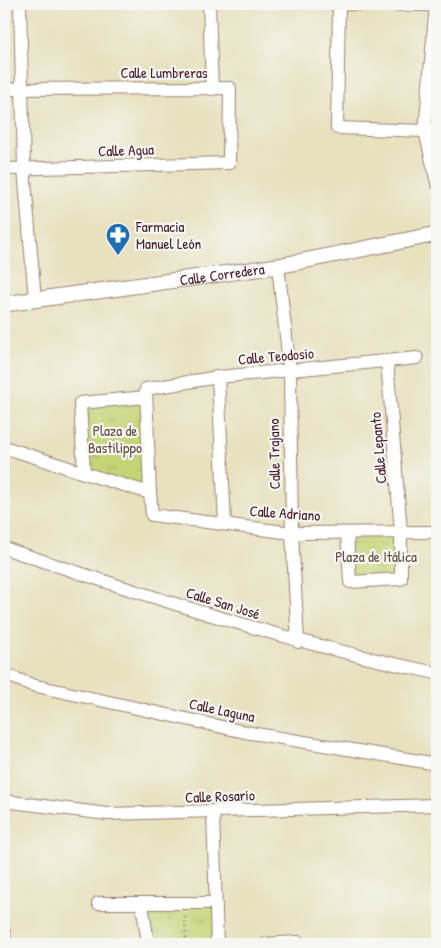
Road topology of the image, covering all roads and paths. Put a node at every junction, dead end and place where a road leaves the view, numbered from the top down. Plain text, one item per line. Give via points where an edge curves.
1 (20, 4) edge
2 (209, 4) edge
3 (333, 4) edge
4 (339, 4) edge
5 (436, 5) edge
6 (434, 46) edge
7 (23, 88) junction
8 (212, 88) junction
9 (4, 89) edge
10 (431, 130) edge
11 (229, 163) joint
12 (4, 169) edge
13 (24, 169) junction
14 (437, 183) edge
15 (437, 234) edge
16 (278, 266) junction
17 (35, 300) junction
18 (4, 304) edge
19 (417, 358) dead end
20 (387, 361) junction
21 (290, 372) junction
22 (218, 378) junction
23 (146, 397) junction
24 (4, 447) edge
25 (84, 474) junction
26 (150, 493) junction
27 (226, 524) junction
28 (292, 532) junction
29 (401, 532) junction
30 (437, 532) edge
31 (347, 533) junction
32 (4, 548) edge
33 (298, 642) junction
34 (437, 673) edge
35 (4, 674) edge
36 (437, 764) edge
37 (4, 801) edge
38 (437, 805) edge
39 (213, 812) junction
40 (98, 903) dead end
41 (142, 903) junction
42 (184, 903) junction
43 (216, 903) junction
44 (4, 932) edge
45 (298, 942) dead end
46 (5, 944) edge
47 (148, 944) edge
48 (186, 944) edge
49 (217, 944) edge
50 (266, 944) edge

1 - 7 street
2 - 8 street
3 - 4 street
4 - 5 street
4 - 10 street via 337,128
5 - 6 street
6 - 10 street
7 - 8 street, Calle Lumbreras
7 - 9 street, Calle Lumbreras
7 - 13 street
8 - 11 street, Calle Lumbreras via 230,88
10 - 14 street
11 - 13 street, Calle Agua
12 - 13 street, Calle Agua
13 - 17 street
15 - 16 street, Calle Corredera
16 - 17 street, Calle Corredera
16 - 21 street, Calle Trajano
17 - 18 street, Calle Corredera
19 - 20 street, Calle Teodosio
20 - 21 street, Calle Teodosio
20 - 29 street, Calle Lepanto
21 - 22 street, Calle Teodosio
21 - 28 street, Calle Trajano
22 - 23 street, Calle Teodosio via 146,389
22 - 27 street
23 - 25 street via 80,403
23 - 26 street
24 - 25 street
25 - 26 street
26 - 27 street, Calle Adriano via 152,515
27 - 28 street, Calle Adriano
28 - 31 street, Calle Adriano
28 - 33 street, Calle Trajano
29 - 30 street, Calle Adriano
29 - 31 street, Calle Adriano
29 - 31 street via 401,579 350,582
32 - 33 street, Calle San José via 198,613
33 - 34 street, Calle San José
35 - 36 street, Calle Laguna via 32,685 245,732
37 - 39 street, Calle Rosario via 107,814
38 - 39 street, Calle Rosario
39 - 43 street
40 - 41 street
41 - 42 street
41 - 47 street
42 - 43 street
42 - 48 path
43 - 49 street
44 - 46 street
45 - 50 street

